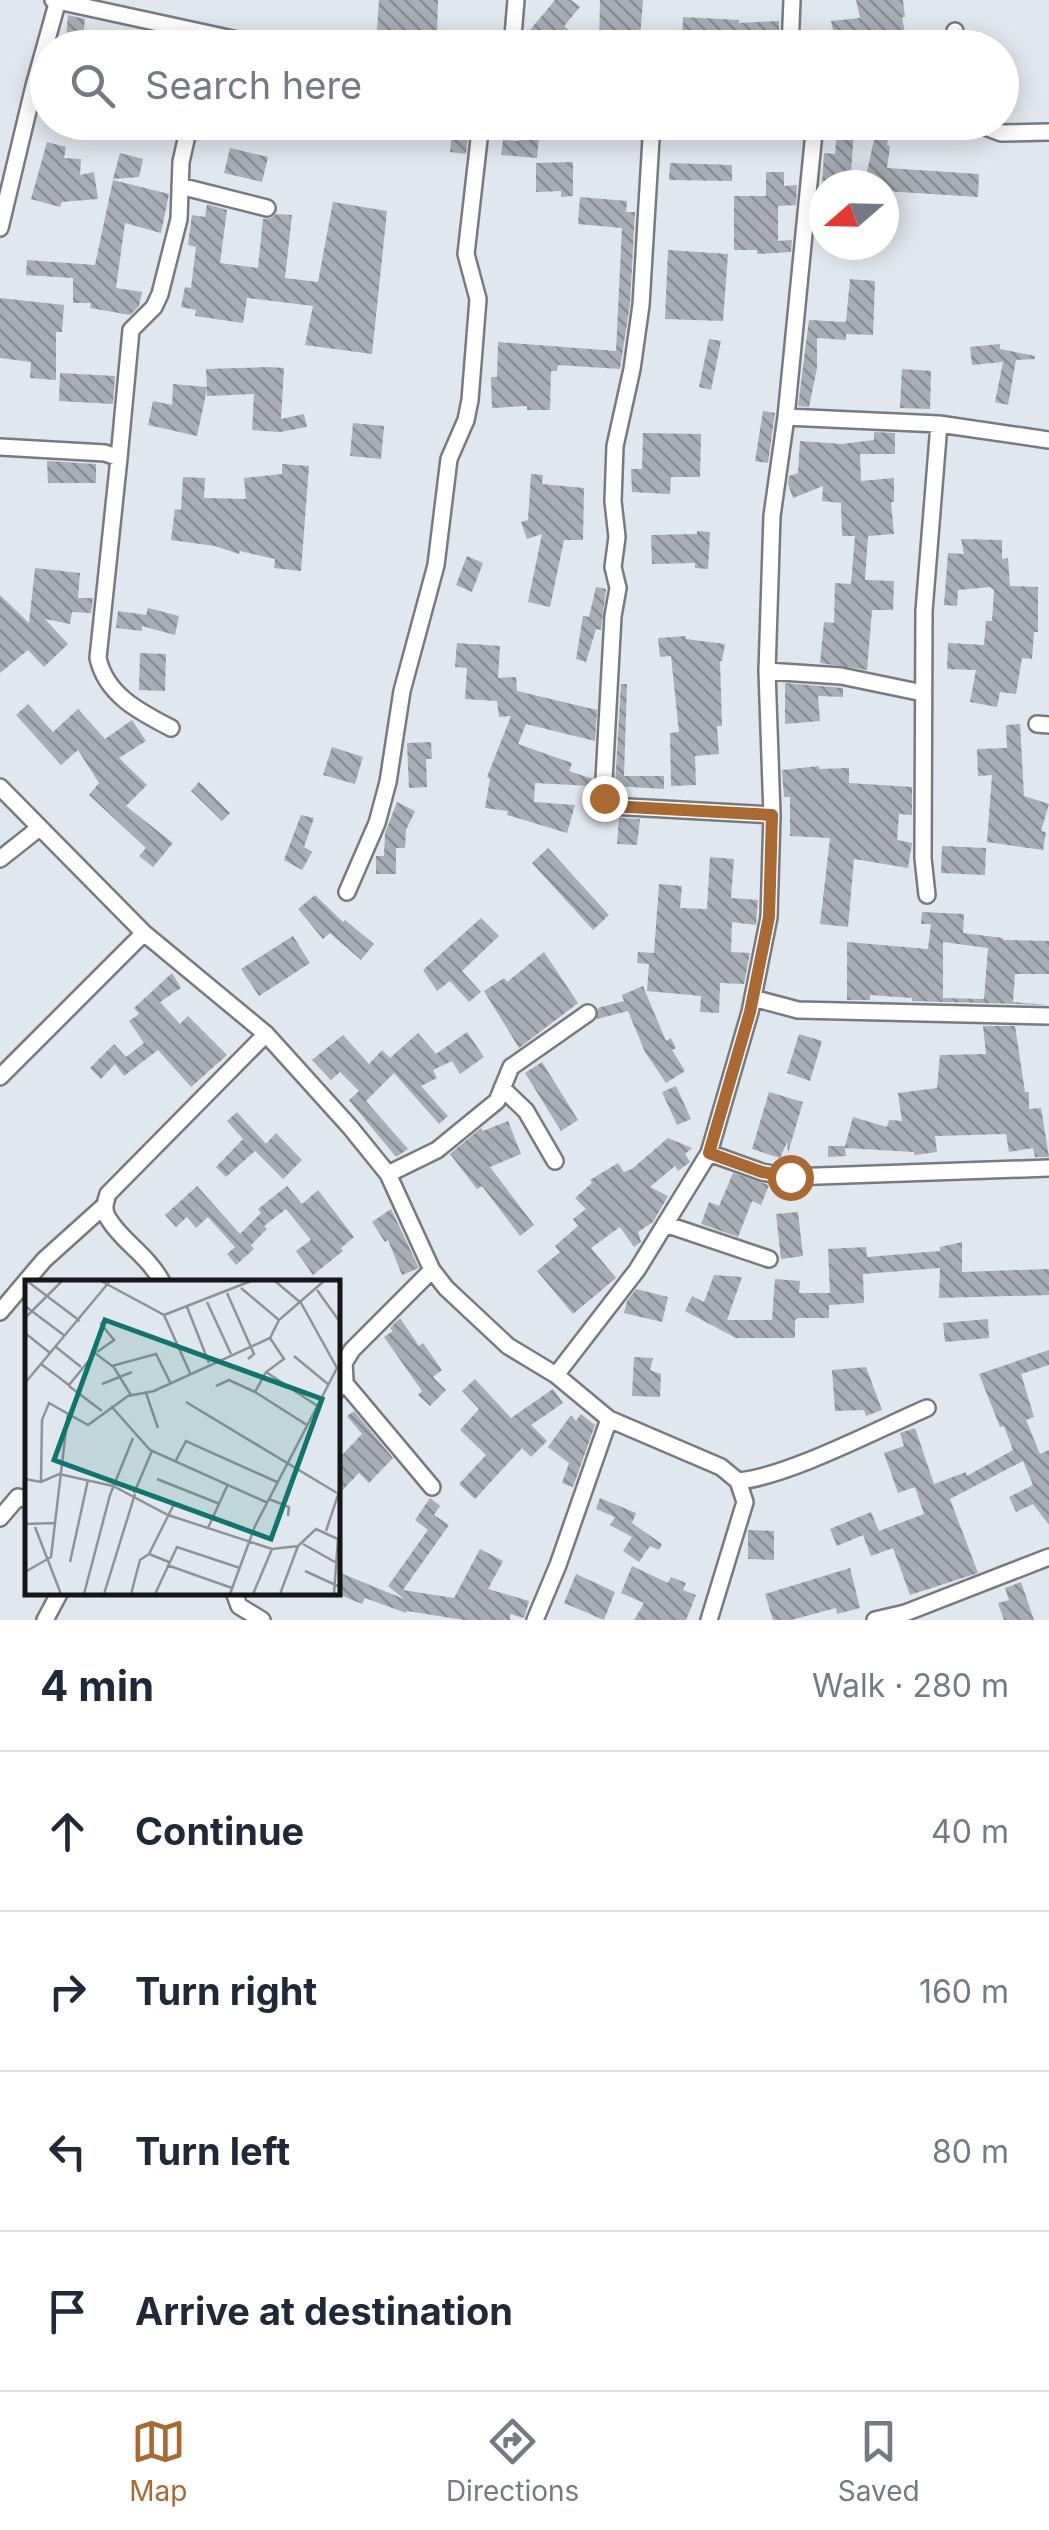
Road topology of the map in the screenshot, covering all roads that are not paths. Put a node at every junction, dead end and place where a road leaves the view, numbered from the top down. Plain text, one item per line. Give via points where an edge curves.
1 (56, 0) edge
2 (516, 0) edge
3 (792, 0) edge
4 (49, 30) edge
5 (167, 30) edge
6 (514, 30) edge
7 (791, 30) edge
8 (30, 106) edge
9 (1049, 132) edge
10 (1019, 133) edge
11 (186, 140) edge
12 (479, 140) edge
13 (651, 140) edge
14 (813, 140) edge
15 (180, 186) junction
16 (267, 208) dead end
17 (0, 228) edge
18 (786, 417) junction
19 (939, 424) junction
20 (1049, 440) edge
21 (0, 447) edge
22 (118, 458) junction
23 (767, 671) junction
24 (923, 693) junction
25 (171, 728) dead end
26 (0, 787) edge
27 (772, 815) junction
28 (38, 829) junction
29 (0, 859) edge
30 (347, 892) dead end
31 (927, 895) dead end
32 (144, 933) junction
33 (753, 998) junction
34 (588, 1013) dead end
35 (1049, 1016) edge
36 (266, 1034) junction
37 (0, 1077) edge
38 (502, 1088) junction
39 (709, 1153) junction
40 (555, 1161) dead end
41 (1049, 1168) edge
42 (388, 1174) junction
43 (104, 1206) junction
44 (666, 1224) junction
45 (769, 1259) dead end
46 (432, 1270) junction
47 (27, 1280) edge
48 (161, 1280) edge
49 (25, 1282) edge
50 (0, 1312) edge
51 (556, 1375) junction
52 (340, 1381) edge
53 (927, 1408) dead end
54 (609, 1419) junction
55 (746, 1480) junction
56 (432, 1487) dead end
57 (25, 1499) edge
58 (0, 1518) edge
59 (1049, 1557) edge
60 (58, 1595) edge
61 (231, 1601) edge
62 (45, 1620) edge
63 (262, 1620) edge
64 (535, 1620) edge
65 (709, 1620) edge
66 (875, 1620) edge

1 - 4 street
1 - 5 street
2 - 6 street
3 - 7 street
8 - 17 street
9 - 10 street
11 - 15 street
12 - 30 street via 466,254 478,300 470,400 450,459 436,565 402,690 388,782
13 - 27 street via 641,305 615,446 618,588 604,798 610,806
14 - 18 street
15 - 16 street
15 - 22 street via 179,219 160,294 130,330
18 - 19 street
18 - 23 street via 772,516
19 - 20 street
19 - 24 street
21 - 22 street
22 - 25 street via 98,658 115,692
23 - 24 street via 841,676
23 - 27 street
24 - 31 street
26 - 28 street
27 - 33 street via 769,917
28 - 29 street
28 - 32 street
32 - 36 street
32 - 37 street
33 - 35 street via 798,1010
33 - 39 street
34 - 38 street via 510,1067
36 - 42 street
36 - 43 street via 108,1194
38 - 40 street via 526,1111
38 - 42 street via 496,1101 438,1150
39 - 41 street via 790,1177
39 - 44 street
42 - 46 street
43 - 47 street
43 - 48 street
44 - 45 street
44 - 51 street
46 - 51 street via 508,1346
46 - 52 street via 352,1350
49 - 50 street
51 - 54 street
52 - 56 street
53 - 55 street
54 - 55 street
54 - 64 street
55 - 65 street via 746,1502
57 - 58 street via 18,1496
59 - 66 street
60 - 62 street
61 - 63 street

